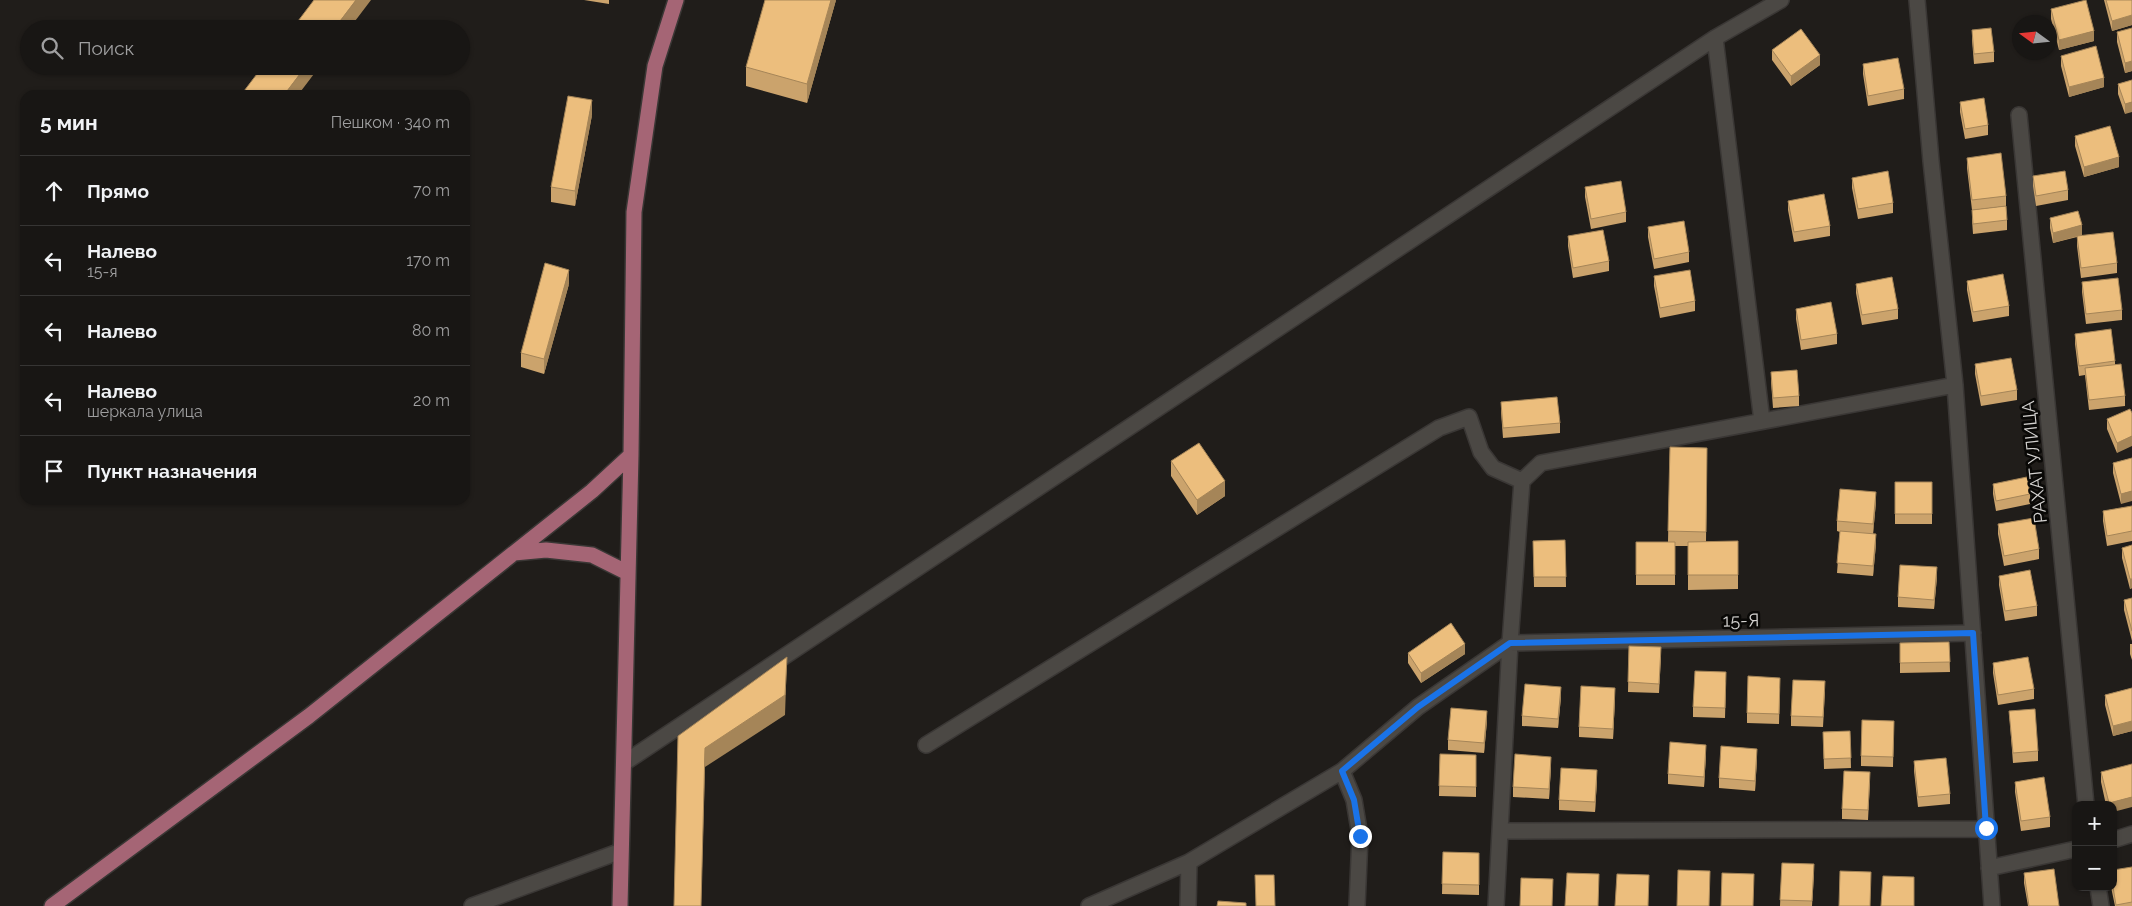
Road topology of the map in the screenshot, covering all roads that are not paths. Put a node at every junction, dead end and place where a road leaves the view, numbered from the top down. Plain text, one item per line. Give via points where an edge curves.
1 (676, 0) edge
2 (1781, 0) edge
3 (1916, 0) edge
4 (1715, 38) junction
5 (2019, 115) dead end
6 (1956, 385) junction
7 (1762, 421) junction
8 (631, 455) junction
9 (1522, 481) junction
10 (514, 553) junction
11 (628, 573) junction
12 (1973, 633) junction
13 (1510, 643) junction
14 (926, 745) dead end
15 (624, 763) junction
16 (1342, 771) junction
17 (2086, 801) edge
18 (1986, 828) junction
19 (1500, 831) junction
20 (2132, 834) edge
21 (2117, 839) edge
22 (2072, 850) edge
23 (621, 851) junction
24 (1189, 862) junction
25 (1989, 868) junction
26 (2099, 891) edge
27 (52, 906) edge
28 (472, 906) edge
29 (620, 906) edge
30 (1089, 906) edge
31 (1188, 906) edge
32 (1357, 906) edge
33 (1496, 906) edge
34 (1992, 906) edge
35 (2101, 906) edge

1 - 8 main road via 655,66 634,212
2 - 4 street
3 - 6 street
4 - 7 street
4 - 15 street
5 - 17 street, РАХАТ УЛИЦА
6 - 7 street
6 - 12 street
7 - 9 street via 1542,463
8 - 10 main road via 592,491
8 - 11 main road
9 - 13 street
9 - 14 street via 1493,468 1481,452 1469,417 1439,428
10 - 11 main road via 546,550 592,555
10 - 27 main road via 309,716
11 - 15 main road
12 - 13 street, 15-Я
12 - 18 street
13 - 16 street via 1418,707
13 - 19 street
15 - 23 main road
16 - 24 street
16 - 32 street via 1354,800 1360,836
18 - 19 street
18 - 25 street
19 - 33 street
20 - 21 street
22 - 25 street
23 - 28 street
23 - 29 main road
24 - 30 street
24 - 31 street
25 - 34 street
26 - 35 street

